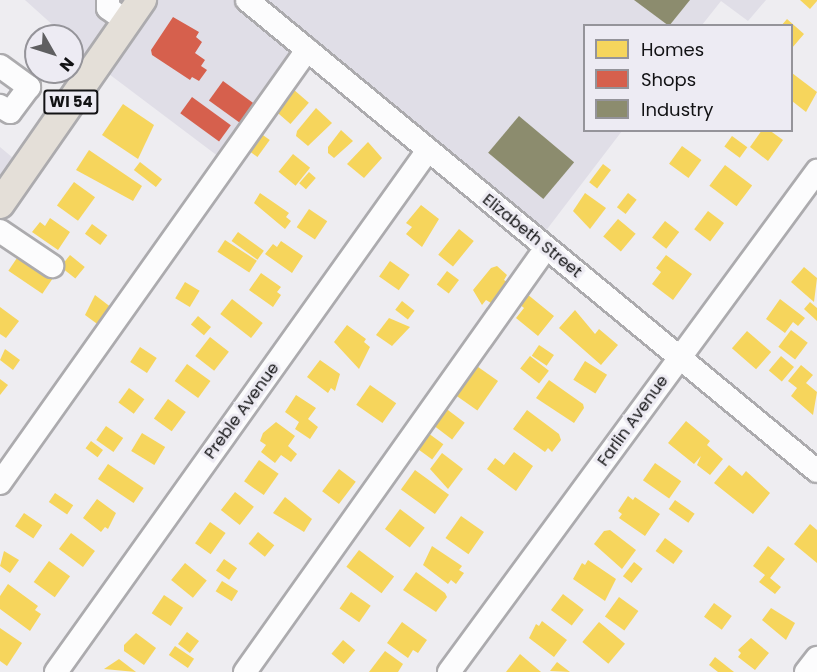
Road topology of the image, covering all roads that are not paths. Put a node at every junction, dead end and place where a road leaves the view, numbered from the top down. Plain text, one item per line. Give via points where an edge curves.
1 (108, 0) edge
2 (247, 0) edge
3 (135, 11) edge
4 (307, 50) junction
5 (0, 66) edge
6 (0, 106) edge
7 (428, 150) junction
8 (817, 171) edge
9 (0, 204) edge
10 (0, 231) edge
11 (546, 248) junction
12 (52, 266) dead end
13 (681, 357) junction
14 (817, 471) edge
15 (0, 483) edge
16 (817, 658) edge
17 (56, 672) edge
18 (244, 672) edge
19 (449, 672) edge
20 (806, 672) edge

1 - 3 street via 108,8
2 - 4 street, Elizabeth Street
3 - 9 main road, WI 54
4 - 7 street, Elizabeth Street
4 - 15 street
5 - 6 street via 29,87 10,112
7 - 11 street, Elizabeth Street
7 - 17 street, Preble Avenue
8 - 13 street, Farlin Avenue
10 - 12 street
11 - 13 street, Elizabeth Street
11 - 18 street
13 - 14 street, Elizabeth Street
13 - 19 street, Farlin Avenue
16 - 20 street

